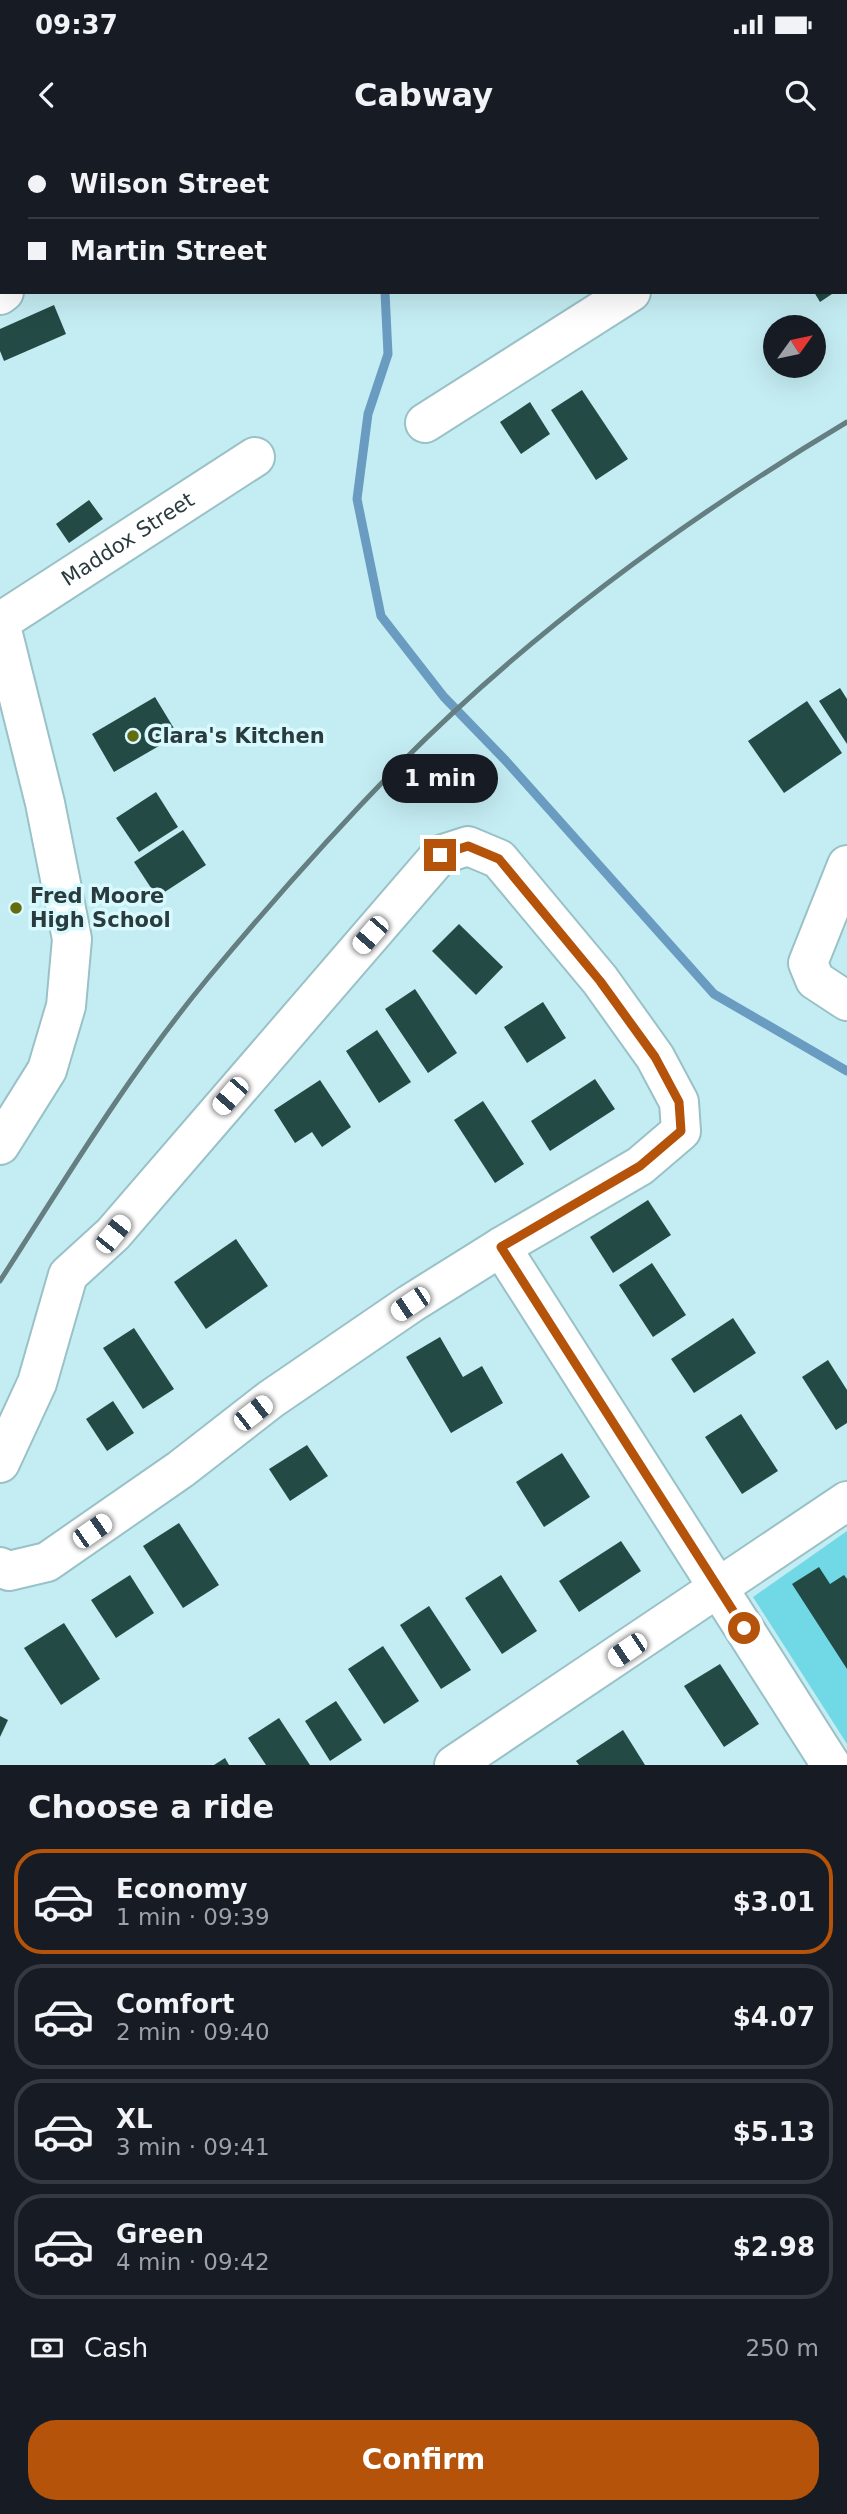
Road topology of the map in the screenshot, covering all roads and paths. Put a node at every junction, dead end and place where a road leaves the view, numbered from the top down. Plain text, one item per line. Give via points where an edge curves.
1 (628, 294) edge
2 (425, 423) dead end
3 (255, 457) dead end
4 (0, 622) edge
5 (847, 865) edge
6 (847, 1001) edge
7 (0, 1145) edge
8 (501, 1247) junction
9 (0, 1463) edge
10 (847, 1501) edge
11 (0, 1567) edge
12 (719, 1588) junction
13 (454, 1765) edge
14 (831, 1765) edge

1 - 2 street
3 - 4 street, Maddox Street
4 - 7 street via 45,803 72,939 66,1006 47,1070
5 - 6 street via 808,963 815,980
8 - 9 street via 640,1166 681,1131 680,1112 655,1057 600,981 499,859 468,846 440,855 113,1234 68,1275 37,1383
8 - 11 street via 271,1399 181,1469 47,1562 9,1570
8 - 12 street
10 - 12 street
12 - 13 street
12 - 14 street

